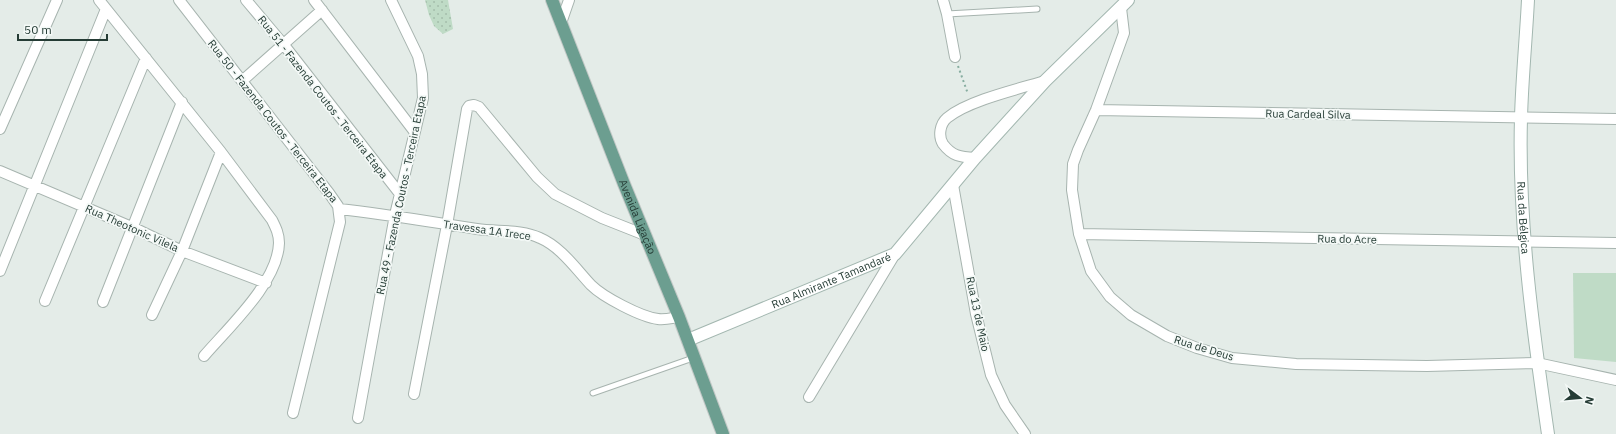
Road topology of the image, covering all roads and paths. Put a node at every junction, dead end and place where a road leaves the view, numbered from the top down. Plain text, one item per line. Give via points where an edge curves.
1 (57, 0) edge
2 (99, 0) edge
3 (179, 0) edge
4 (246, 0) edge
5 (314, 0) edge
6 (391, 0) edge
7 (552, 0) edge
8 (569, 0) edge
9 (943, 0) edge
10 (1528, 0) edge
11 (1124, 4) edge
12 (106, 9) junction
13 (1037, 9) dead end
14 (322, 10) junction
15 (947, 14) junction
16 (561, 23) junction
17 (284, 45) junction
18 (955, 57) joint
19 (146, 58) junction
20 (242, 81) junction
21 (1045, 81) junction
22 (182, 102) junction
23 (972, 104) junction
24 (1096, 110) junction
25 (1521, 119) junction
26 (1616, 119) edge
27 (0, 129) edge
28 (414, 131) junction
29 (221, 152) junction
30 (975, 158) junction
31 (0, 171) edge
32 (35, 184) junction
33 (953, 185) junction
34 (400, 194) junction
35 (85, 206) junction
36 (339, 209) junction
37 (395, 215) junction
38 (447, 225) junction
39 (134, 228) junction
40 (1079, 234) junction
41 (645, 235) junction
42 (1526, 241) junction
43 (1616, 243) edge
44 (182, 251) junction
45 (896, 254) junction
46 (0, 271) edge
47 (266, 283) junction
48 (45, 301) dead end
49 (103, 302) dead end
50 (152, 315) dead end
51 (679, 317) junction
52 (688, 340) junction
53 (204, 356) dead end
54 (693, 358) junction
55 (1537, 363) junction
56 (1616, 380) edge
57 (593, 393) dead end
58 (414, 394) dead end
59 (808, 397) dead end
60 (293, 413) dead end
61 (358, 418) dead end
62 (723, 434) edge
63 (1025, 434) edge
64 (1548, 434) edge

1 - 27 street
2 - 12 street
3 - 20 street, Rua 50 - Fazenda Coutos - Terceira Etapa
4 - 17 street, Rua 51 - Fazenda Coutos - Terceira Etapa
5 - 14 street
6 - 28 street, Rua 49 - Fazenda Coutos - Terceira Etapa via 414,44 422,74 422,98
7 - 16 main road, Avenida Ligação
8 - 16 street
9 - 15 street
10 - 25 main road, Rua da Bélgica
11 - 21 main road, Rua Almirante Tamandaré
11 - 24 street, Rua de Deus via 1124,33
12 - 19 street
12 - 32 street
13 - 15 lane
14 - 17 street
14 - 28 street
15 - 18 street
16 - 41 main road, Avenida Ligação
17 - 20 street
17 - 34 street, Rua 51 - Fazenda Coutos - Terceira Etapa
18 - 23 path
19 - 22 street
19 - 35 street
20 - 36 street, Rua 50 - Fazenda Coutos - Terceira Etapa
21 - 23 street, Rua Almirante Tamandaré
21 - 30 main road, Rua Almirante Tamandaré
22 - 29 street
22 - 39 street
23 - 30 street, Rua Almirante Tamandaré via 943,122 940,132 941,141 952,154
24 - 25 street, Rua Cardeal Silva
24 - 40 street, Rua de Deus via 1074,164 1072,190
25 - 26 street, Rua Cardeal Silva
25 - 42 main road, Rua da Bélgica
28 - 34 street, Rua 49 - Fazenda Coutos - Terceira Etapa
29 - 44 street
29 - 47 street via 272,220 278,232 278,253
30 - 33 main road, Rua Almirante Tamandaré
31 - 32 street, Rua Theotonic Vilela
32 - 35 street, Rua Theotonic Vilela
32 - 46 street
33 - 45 main road, Rua Almirante Tamandaré
33 - 63 street, Rua 13 de Maio via 976,314 991,375 1005,405
34 - 37 street, Rua 49 - Fazenda Coutos - Terceira Etapa
35 - 39 street, Rua Theotonic Vilela
35 - 48 street
36 - 37 street, Travessa 1A Irece
36 - 60 street, Rua 50 - Fazenda Coutos - Terceira Etapa via 340,222
37 - 38 street, Travessa 1A Irece
37 - 61 street, Rua 49 - Fazenda Coutos - Terceira Etapa
38 - 41 street via 467,110 472,104 479,107 537,177 555,194 602,218
38 - 51 street, Travessa 1A Irece via 525,233 539,238 549,242 609,299 650,318 663,320
38 - 58 street
39 - 44 street, Rua Theotonic Vilela
39 - 49 street
40 - 42 street, Rua do Acre
40 - 55 street, Rua de Deus via 1092,271 1110,297 1131,315 1168,336 1232,358 1296,364 1426,366
41 - 51 main road, Avenida Ligação
42 - 43 street, Rua do Acre
42 - 55 main road, Rua da Bélgica
44 - 47 street, Rua Theotonic Vilela
44 - 50 street
45 - 52 main road, Rua Almirante Tamandaré
45 - 59 street
47 - 53 street
51 - 52 main road, Avenida Ligação
52 - 54 main road, Avenida Ligação
54 - 57 lane
54 - 62 main road, Avenida Ligação
55 - 56 street, Rua de Deus
55 - 64 main road, Rua da Bélgica

